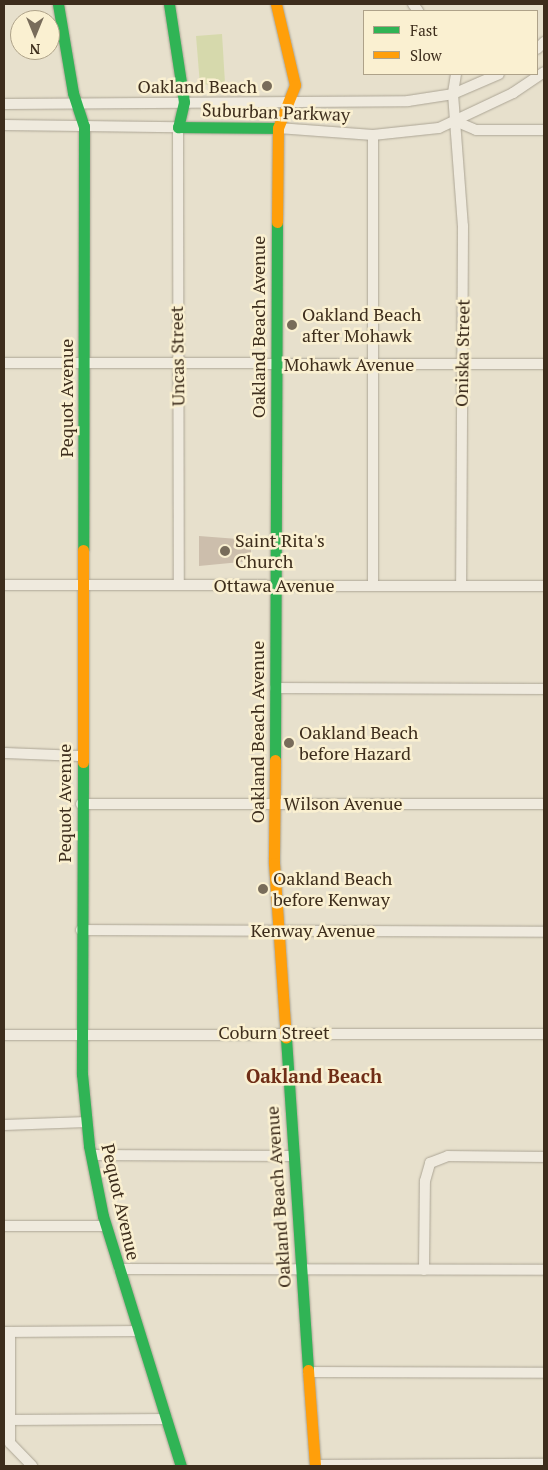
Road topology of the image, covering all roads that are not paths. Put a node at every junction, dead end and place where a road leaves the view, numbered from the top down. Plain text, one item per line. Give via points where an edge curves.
1 (58, 4) edge
2 (169, 4) edge
3 (276, 4) edge
4 (544, 72) edge
5 (456, 75) edge
6 (497, 75) edge
7 (453, 94) junction
8 (184, 102) junction
9 (4, 104) edge
10 (78, 104) junction
11 (291, 104) junction
12 (455, 121) junction
13 (4, 125) edge
14 (84, 126) junction
15 (178, 127) junction
16 (278, 128) junction
17 (544, 130) edge
18 (373, 135) junction
19 (83, 362) junction
20 (4, 363) edge
21 (176, 363) junction
22 (275, 363) junction
23 (373, 364) junction
24 (462, 364) junction
25 (544, 364) edge
26 (4, 585) edge
27 (179, 585) junction
28 (372, 585) junction
29 (461, 585) junction
30 (83, 586) junction
31 (544, 586) edge
32 (275, 587) junction
33 (275, 688) junction
34 (544, 688) edge
35 (4, 753) edge
36 (81, 756) junction
37 (275, 803) junction
38 (81, 804) junction
39 (544, 804) edge
40 (81, 930) junction
41 (277, 931) junction
42 (544, 932) edge
43 (284, 1031) junction
44 (81, 1033) junction
45 (544, 1034) edge
46 (4, 1035) edge
47 (87, 1122) junction
48 (4, 1125) edge
49 (91, 1155) junction
50 (292, 1156) junction
51 (544, 1157) edge
52 (4, 1226) edge
53 (106, 1226) junction
54 (119, 1269) junction
55 (302, 1270) junction
56 (424, 1270) junction
57 (544, 1270) edge
58 (139, 1331) junction
59 (7, 1332) edge
60 (308, 1372) junction
61 (544, 1373) edge
62 (167, 1419) junction
63 (11, 1420) junction
64 (544, 1464) edge
65 (315, 1465) edge
66 (32, 1466) edge
67 (181, 1466) edge

1 - 10 street, Pequot Avenue
2 - 8 street
3 - 11 street, Oakland Beach Avenue via 293,71
4 - 12 street, Suburban Parkway
5 - 7 street, Oniska Street
6 - 7 street, Suburban Parkway
7 - 11 street, Suburban Parkway via 408,101
7 - 12 street, Oniska Street
8 - 10 street, Suburban Parkway
8 - 11 street, Suburban Parkway
8 - 15 street
9 - 10 street, Suburban Parkway
10 - 14 street, Pequot Avenue
11 - 16 street, Oakland Beach Avenue via 280,113
12 - 17 street via 476,130
12 - 18 street, Suburban Parkway via 439,128
12 - 24 street, Oniska Street via 461,157
13 - 14 street, Suburban Parkway
14 - 15 street, Suburban Parkway
14 - 19 street, Pequot Avenue
15 - 16 street, Suburban Parkway
15 - 21 street, Uncas Street
16 - 18 street, Suburban Parkway
16 - 22 street, Oakland Beach Avenue
18 - 23 street
19 - 20 street, Mohawk Avenue
19 - 21 street, Mohawk Avenue
19 - 30 street, Pequot Avenue
21 - 22 street, Mohawk Avenue
21 - 27 street, Uncas Street
22 - 23 street, Mohawk Avenue
22 - 32 street, Oakland Beach Avenue
23 - 24 street, Mohawk Avenue
23 - 28 street
24 - 25 street, Mohawk Avenue
24 - 29 street, Oniska Street
26 - 30 street, Ottawa Avenue
27 - 30 street, Ottawa Avenue
27 - 32 street, Ottawa Avenue
28 - 29 street, Ottawa Avenue
28 - 32 street, Ottawa Avenue
29 - 31 street, Ottawa Avenue
30 - 36 street, Pequot Avenue
32 - 33 street, Oakland Beach Avenue
33 - 34 street
33 - 37 street, Oakland Beach Avenue
35 - 36 street
36 - 38 street, Pequot Avenue
37 - 38 street, Wilson Avenue
37 - 39 street, Wilson Avenue
37 - 41 street, Oakland Beach Avenue
38 - 40 street, Pequot Avenue
40 - 41 street, Kenway Avenue
40 - 44 street, Pequot Avenue
41 - 42 street, Kenway Avenue
41 - 43 street, Oakland Beach Avenue
43 - 44 street, Coburn Street
43 - 45 street, Coburn Street
43 - 50 street, Oakland Beach Avenue
44 - 46 street, Coburn Street
44 - 47 street, Pequot Avenue
47 - 48 street
47 - 49 street, Pequot Avenue
49 - 50 street
49 - 53 street, Pequot Avenue
50 - 55 street, Oakland Beach Avenue
51 - 56 street via 448,1156 430,1163 425,1181
52 - 53 street
53 - 54 street, Pequot Avenue
54 - 55 street
54 - 58 street, Pequot Avenue
55 - 56 street
55 - 60 street, Oakland Beach Avenue
56 - 57 street
58 - 59 street
58 - 62 street, Pequot Avenue
59 - 63 street
60 - 61 street
60 - 65 street, Oakland Beach Avenue
62 - 63 street
62 - 67 street, Pequot Avenue
63 - 66 street via 10,1443
64 - 65 street

